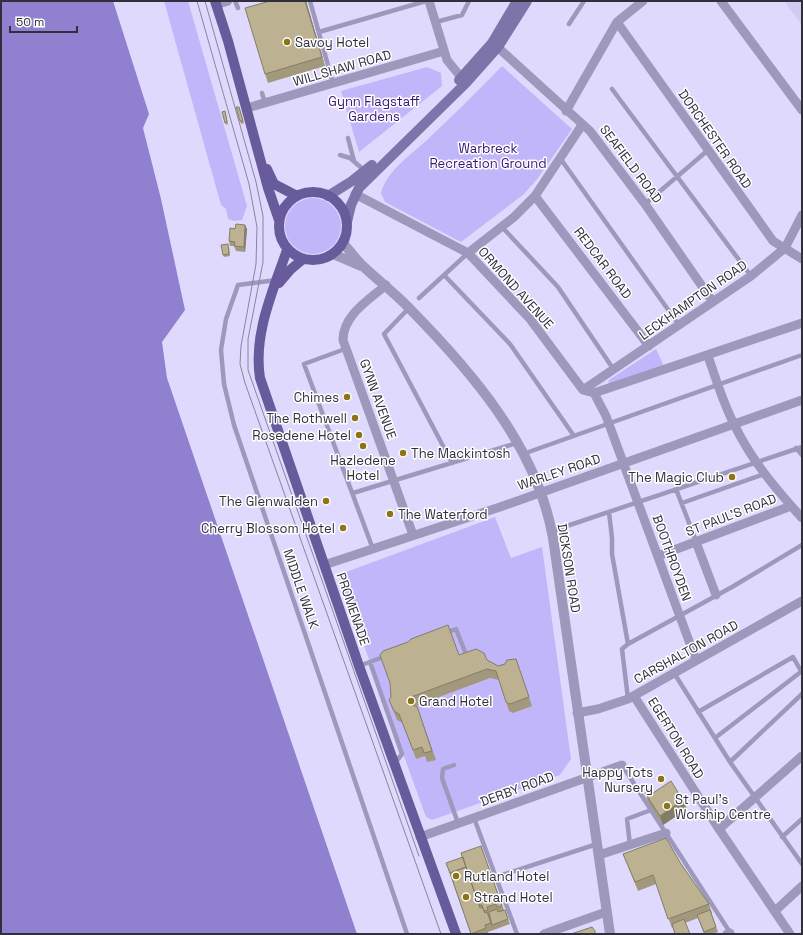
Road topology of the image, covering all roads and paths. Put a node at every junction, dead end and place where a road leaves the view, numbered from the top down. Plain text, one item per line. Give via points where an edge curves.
1 (227, 1) edge
2 (236, 1) edge
3 (310, 1) edge
4 (428, 1) edge
5 (469, 1) edge
6 (517, 1) edge
7 (527, 1) edge
8 (584, 1) edge
9 (642, 1) edge
10 (721, 1) edge
11 (216, 2) edge
12 (238, 8) dead end
13 (436, 22) junction
14 (617, 22) junction
15 (569, 24) dead end
16 (319, 32) junction
17 (495, 45) junction
18 (444, 51) junction
19 (464, 80) junction
20 (333, 84) junction
21 (612, 89) dead end
22 (262, 93) dead end
23 (265, 103) junction
24 (247, 108) junction
25 (802, 110) edge
26 (566, 111) junction
27 (582, 125) junction
28 (348, 138) dead end
29 (707, 151) junction
30 (340, 154) dead end
31 (260, 155) junction
32 (560, 158) junction
33 (354, 161) junction
34 (365, 171) junction
35 (676, 176) junction
36 (355, 194) junction
37 (297, 196) junction
38 (328, 196) junction
39 (535, 196) junction
40 (645, 204) junction
41 (802, 216) edge
42 (279, 220) junction
43 (347, 222) junction
44 (502, 227) junction
45 (343, 243) junction
46 (785, 248) junction
47 (287, 250) junction
48 (468, 253) junction
49 (333, 254) junction
50 (303, 259) junction
51 (802, 259) edge
52 (364, 268) junction
53 (444, 275) junction
54 (751, 276) junction
55 (276, 284) junction
56 (386, 285) junction
57 (419, 298) dead end
58 (713, 302) junction
59 (409, 308) junction
60 (802, 323) edge
61 (680, 325) junction
62 (649, 346) junction
63 (345, 349) junction
64 (802, 355) edge
65 (708, 356) junction
66 (614, 370) junction
67 (718, 384) junction
68 (584, 390) junction
69 (594, 393) junction
70 (802, 400) edge
71 (609, 423) junction
72 (734, 424) junction
73 (574, 436) junction
74 (517, 443) junction
75 (802, 447) edge
76 (796, 448) junction
77 (523, 454) junction
78 (802, 454) edge
79 (755, 462) junction
80 (452, 463) junction
81 (624, 464) junction
82 (764, 474) junction
83 (394, 480) junction
84 (676, 489) junction
85 (539, 492) junction
86 (353, 493) junction
87 (638, 502) junction
88 (682, 503) junction
89 (791, 506) junction
90 (609, 512) junction
91 (802, 518) edge
92 (552, 531) junction
93 (413, 535) junction
94 (696, 542) junction
95 (802, 544) edge
96 (373, 549) junction
97 (658, 556) junction
98 (324, 565) junction
99 (716, 595) junction
100 (802, 601) edge
101 (680, 616) junction
102 (442, 634) edge
103 (628, 644) junction
104 (392, 654) edge
105 (467, 657) edge
106 (696, 660) junction
107 (370, 662) junction
108 (359, 666) junction
109 (802, 671) edge
110 (674, 673) junction
111 (802, 694) edge
112 (631, 697) junction
113 (698, 712) junction
114 (577, 713) junction
115 (715, 738) junction
116 (802, 756) edge
117 (730, 762) junction
118 (394, 764) junction
119 (454, 765) dead end
120 (622, 765) joint
121 (587, 778) junction
122 (755, 798) junction
123 (651, 810) junction
124 (474, 818) junction
125 (802, 819) edge
126 (458, 823) junction
127 (719, 829) junction
128 (666, 833) junction
129 (420, 837) junction
130 (782, 837) junction
131 (598, 844) junction
132 (630, 845) junction
133 (599, 855) junction
134 (802, 864) edge
135 (496, 877) junction
136 (802, 886) edge
137 (775, 911) junction
138 (606, 912) junction
139 (407, 934) edge
140 (456, 934) edge
141 (517, 934) edge
142 (544, 934) edge
143 (610, 934) edge
144 (729, 934) edge
145 (790, 934) edge

1 - 11 street
2 - 12 lane
3 - 16 lane
4 - 13 street
4 - 16 lane
5 - 13 lane via 462,15
6 - 17 main road
7 - 17 main road
8 - 15 lane
9 - 14 street
10 - 25 street
11 - 24 main road
13 - 18 street
14 - 26 street
14 - 29 street, DORCHESTER ROAD
16 - 20 lane
17 - 19 main road
17 - 26 street, SEAFIELD ROAD
18 - 19 street via 447,60
18 - 20 street, WILLSHAW ROAD
19 - 34 main road
19 - 36 main road via 410,139 368,177
20 - 23 street, WILLSHAW ROAD
21 - 35 lane
22 - 23 lane
23 - 24 street, WILLSHAW ROAD
24 - 31 main road
26 - 27 street, SEAFIELD ROAD
27 - 32 street
27 - 40 street, SEAFIELD ROAD via 590,131
28 - 33 lane
29 - 35 lane
29 - 46 street, DORCHESTER ROAD via 773,241
30 - 33 lane
31 - 37 main road via 274,184
31 - 42 main road
32 - 39 street
32 - 61 lane
33 - 34 lane
34 - 38 main road
35 - 40 lane
35 - 54 lane
36 - 43 main road
36 - 48 street, ORMOND AVENUE
37 - 38 main road via 312,192
37 - 42 main road via 282,210
38 - 43 main road via 342,208
39 - 44 street
39 - 62 street, REDCAR ROAD
40 - 58 street, SEAFIELD ROAD
41 - 46 street, LECKHAMPTON ROAD
42 - 47 main road via 279,231
43 - 45 main road
44 - 48 street
44 - 66 lane via 558,287
45 - 49 main road
45 - 52 street, DICKSON ROAD
46 - 51 street, DORCHESTER ROAD
46 - 54 street, LECKHAMPTON ROAD
47 - 50 main road
47 - 55 main road, PROMENADE
48 - 53 lane
48 - 68 street, ORMOND AVENUE via 530,319
49 - 50 main road via 318,260
49 - 52 street, DICKSON ROAD
50 - 55 main road, PROMENADE
52 - 56 street, DICKSON ROAD
53 - 57 lane
53 - 73 lane via 510,344
54 - 58 street, LECKHAMPTON ROAD
55 - 98 main road, PROMENADE via 261,328 257,362 260,378
55 - 139 lane, MIDDLE WALK via 238,285 226,319 221,350 224,384 247,466
56 - 59 street, DICKSON ROAD
56 - 63 street, GYNN AVENUE via 346,324 343,331
58 - 61 street, LECKHAMPTON ROAD
59 - 74 street, DICKSON ROAD via 455,356
59 - 80 lane via 384,334
60 - 65 street
61 - 62 street, LECKHAMPTON ROAD
62 - 66 street, LECKHAMPTON ROAD
63 - 83 street, GYNN AVENUE
63 - 86 lane via 304,364
64 - 67 lane
65 - 67 street
65 - 69 street
66 - 68 street, LECKHAMPTON ROAD
67 - 71 lane
67 - 72 street
68 - 69 street
69 - 71 street
70 - 72 street, WARLEY ROAD
71 - 73 lane
71 - 81 street
72 - 79 street
72 - 81 street, WARLEY ROAD
73 - 77 lane
74 - 77 street, DICKSON ROAD
74 - 80 lane
75 - 76 lane
76 - 78 lane
76 - 79 lane
77 - 85 street, DICKSON ROAD
79 - 82 street
79 - 84 lane
80 - 83 lane
81 - 85 street, WARLEY ROAD
81 - 87 street, BOOTHROYDEN
82 - 88 lane
82 - 89 street
83 - 86 lane
83 - 93 street, GYNN AVENUE
84 - 87 lane
84 - 88 lane
85 - 92 street, DICKSON ROAD
85 - 93 street, WARLEY ROAD
86 - 96 lane
87 - 90 lane
87 - 97 street, BOOTHROYDEN
88 - 94 lane
89 - 91 street
89 - 94 street, ST PAUL'S ROAD
90 - 92 lane
90 - 103 lane via 612,554
92 - 114 street, DICKSON ROAD
93 - 96 street, WARLEY ROAD
94 - 97 street, ST PAUL'S ROAD
94 - 99 street
95 - 99 lane
96 - 98 street, WARLEY ROAD
97 - 101 street, BOOTHROYDEN
98 - 108 main road, PROMENADE
99 - 101 lane
100 - 106 street, CARSHALTON ROAD
101 - 103 lane
101 - 106 street, BOOTHROYDEN
102 - 105 lane via 456,629
103 - 112 lane via 622,649
104 - 107 lane
106 - 110 street, CARSHALTON ROAD
107 - 108 lane
107 - 118 lane via 402,754
108 - 118 main road, PROMENADE
109 - 113 lane via 793,657
109 - 115 lane
110 - 112 street, CARSHALTON ROAD
110 - 113 lane
111 - 117 lane
112 - 114 street, CARSHALTON ROAD via 598,710
112 - 127 street, EGERTON ROAD
113 - 115 lane
114 - 121 street, DICKSON ROAD
115 - 117 lane
116 - 122 street
117 - 122 lane
118 - 129 main road, PROMENADE
119 - 126 lane via 444,769 442,778
120 - 121 street, DERBY ROAD
120 - 123 lane
121 - 124 street, DERBY ROAD
121 - 131 street, DICKSON ROAD
122 - 127 street
122 - 130 lane
123 - 128 lane
123 - 132 lane via 627,819
124 - 126 street, DERBY ROAD
124 - 135 lane
125 - 130 lane
126 - 129 street, DERBY ROAD
127 - 137 street, EGERTON ROAD
128 - 132 street
128 - 144 lane
129 - 140 main road, PROMENADE
130 - 134 lane
131 - 133 street, DICKSON ROAD
131 - 135 lane
132 - 133 street
133 - 138 street, DICKSON ROAD
135 - 141 lane
136 - 137 street
137 - 145 street, EGERTON ROAD
138 - 142 street
138 - 143 street, DICKSON ROAD

